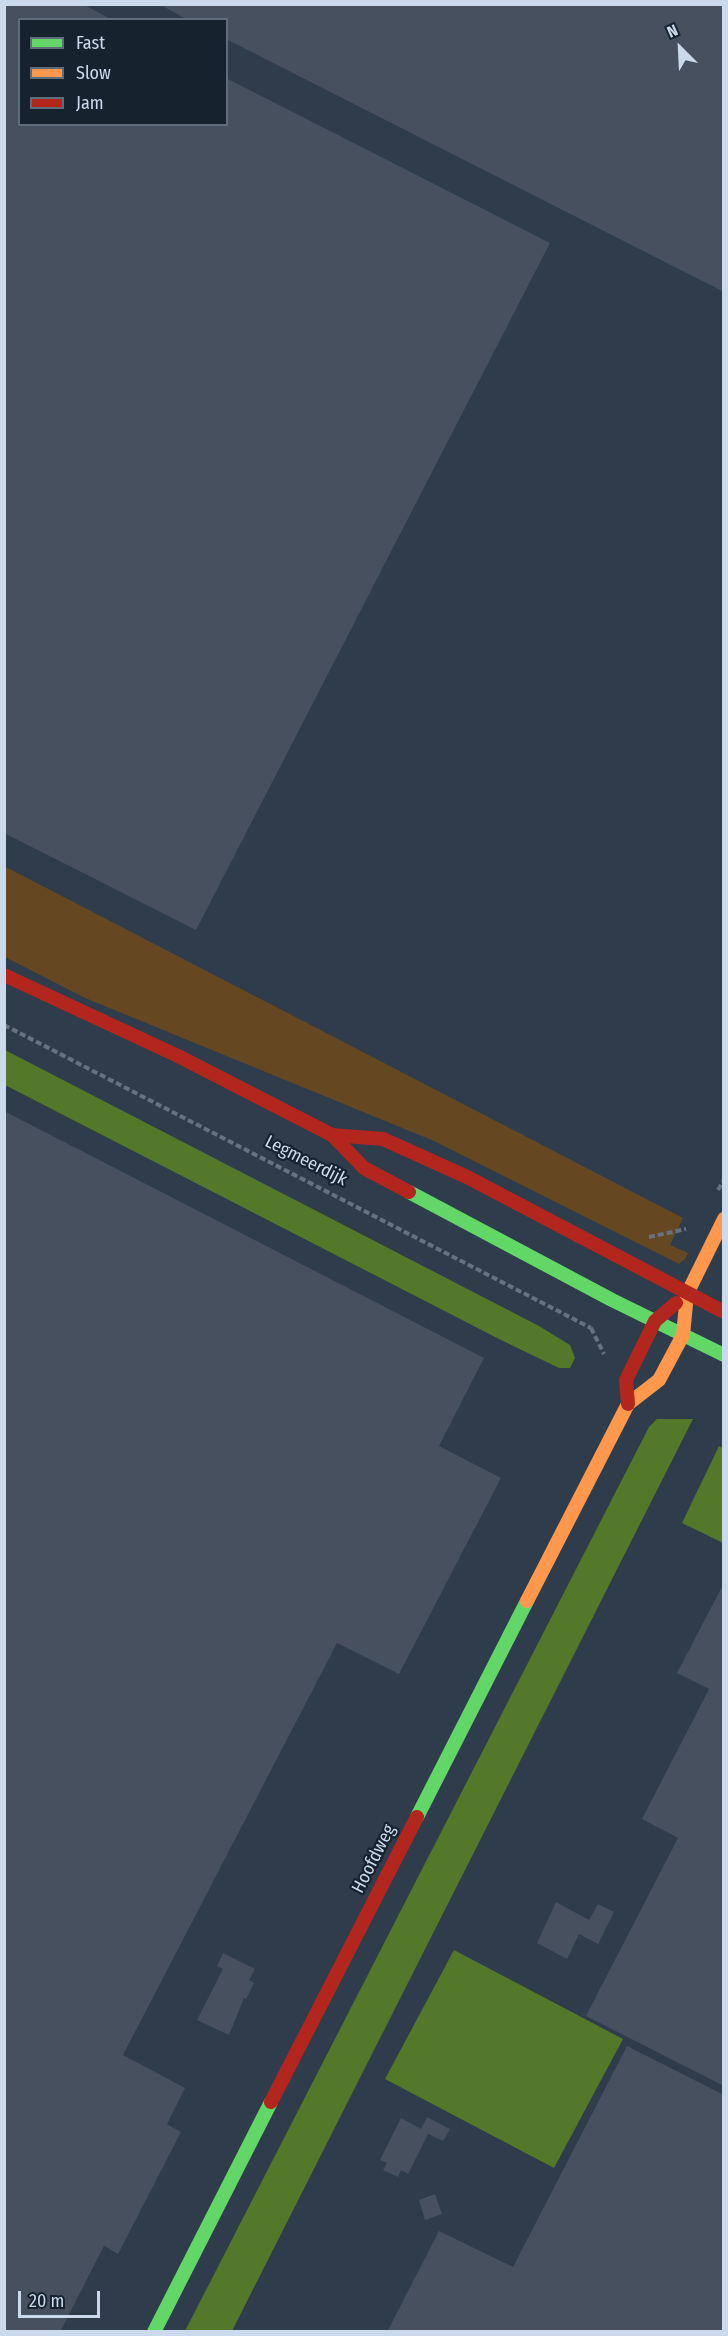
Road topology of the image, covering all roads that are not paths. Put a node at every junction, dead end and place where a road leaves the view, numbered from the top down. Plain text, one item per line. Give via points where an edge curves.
1 (4, 975) edge
2 (333, 1135) junction
3 (723, 1219) edge
4 (687, 1294) junction
5 (723, 1312) edge
6 (655, 1321) junction
7 (683, 1335) junction
8 (723, 1355) edge
9 (628, 1404) junction
10 (154, 2331) edge

1 - 2 main road, Legmeerdijk via 178,1056
2 - 4 main road, Legmeerdijk via 383,1139 467,1177
2 - 6 main road, Legmeerdijk via 364,1168
3 - 4 main road, Hoofdweg
4 - 5 main road, Legmeerdijk
4 - 6 main road, Hoofdweg
4 - 7 main road, Hoofdweg
6 - 7 main road, Legmeerdijk
6 - 9 main road, Hoofdweg via 626,1380
7 - 8 main road, Legmeerdijk
7 - 9 main road, Hoofdweg via 659,1380
9 - 10 main road, Hoofdweg

